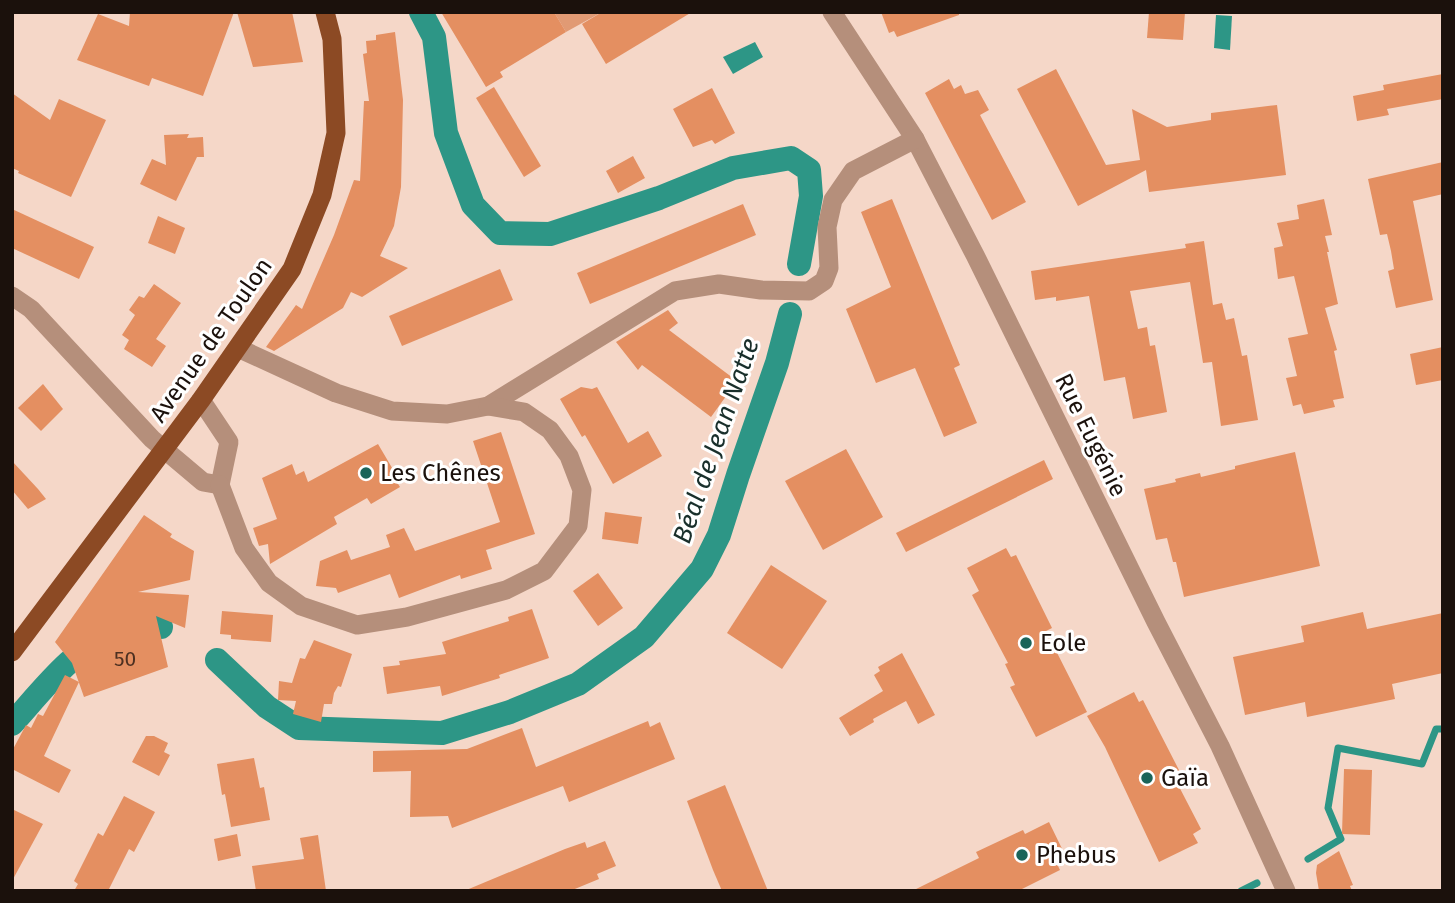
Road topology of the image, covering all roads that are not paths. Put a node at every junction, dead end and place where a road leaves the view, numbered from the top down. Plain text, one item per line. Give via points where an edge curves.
1 (325, 12) edge
2 (832, 12) edge
3 (915, 139) junction
4 (12, 296) edge
5 (238, 348) junction
6 (201, 400) junction
7 (488, 405) junction
8 (163, 449) junction
9 (220, 485) junction
10 (12, 652) edge
11 (1286, 891) edge

1 - 5 main road, Avenue de Toulon via 332,39 336,133 322,195 292,269
2 - 3 street, Rue Eugénie
3 - 7 street via 853,171 833,200 827,228 829,268 824,281 802,291 719,284 675,291
3 - 11 street, Rue Eugénie via 1220,746
4 - 8 street via 30,309
5 - 6 main road, Avenue de Toulon
5 - 7 street via 336,393 392,411 447,414
6 - 8 main road, Avenue de Toulon
6 - 9 street via 229,442
7 - 9 street via 524,412 550,430 569,456 582,490 578,526 544,571 506,590 407,617 356,625 301,606 269,583 244,548
8 - 9 street via 203,482
8 - 10 main road, Avenue de Toulon

